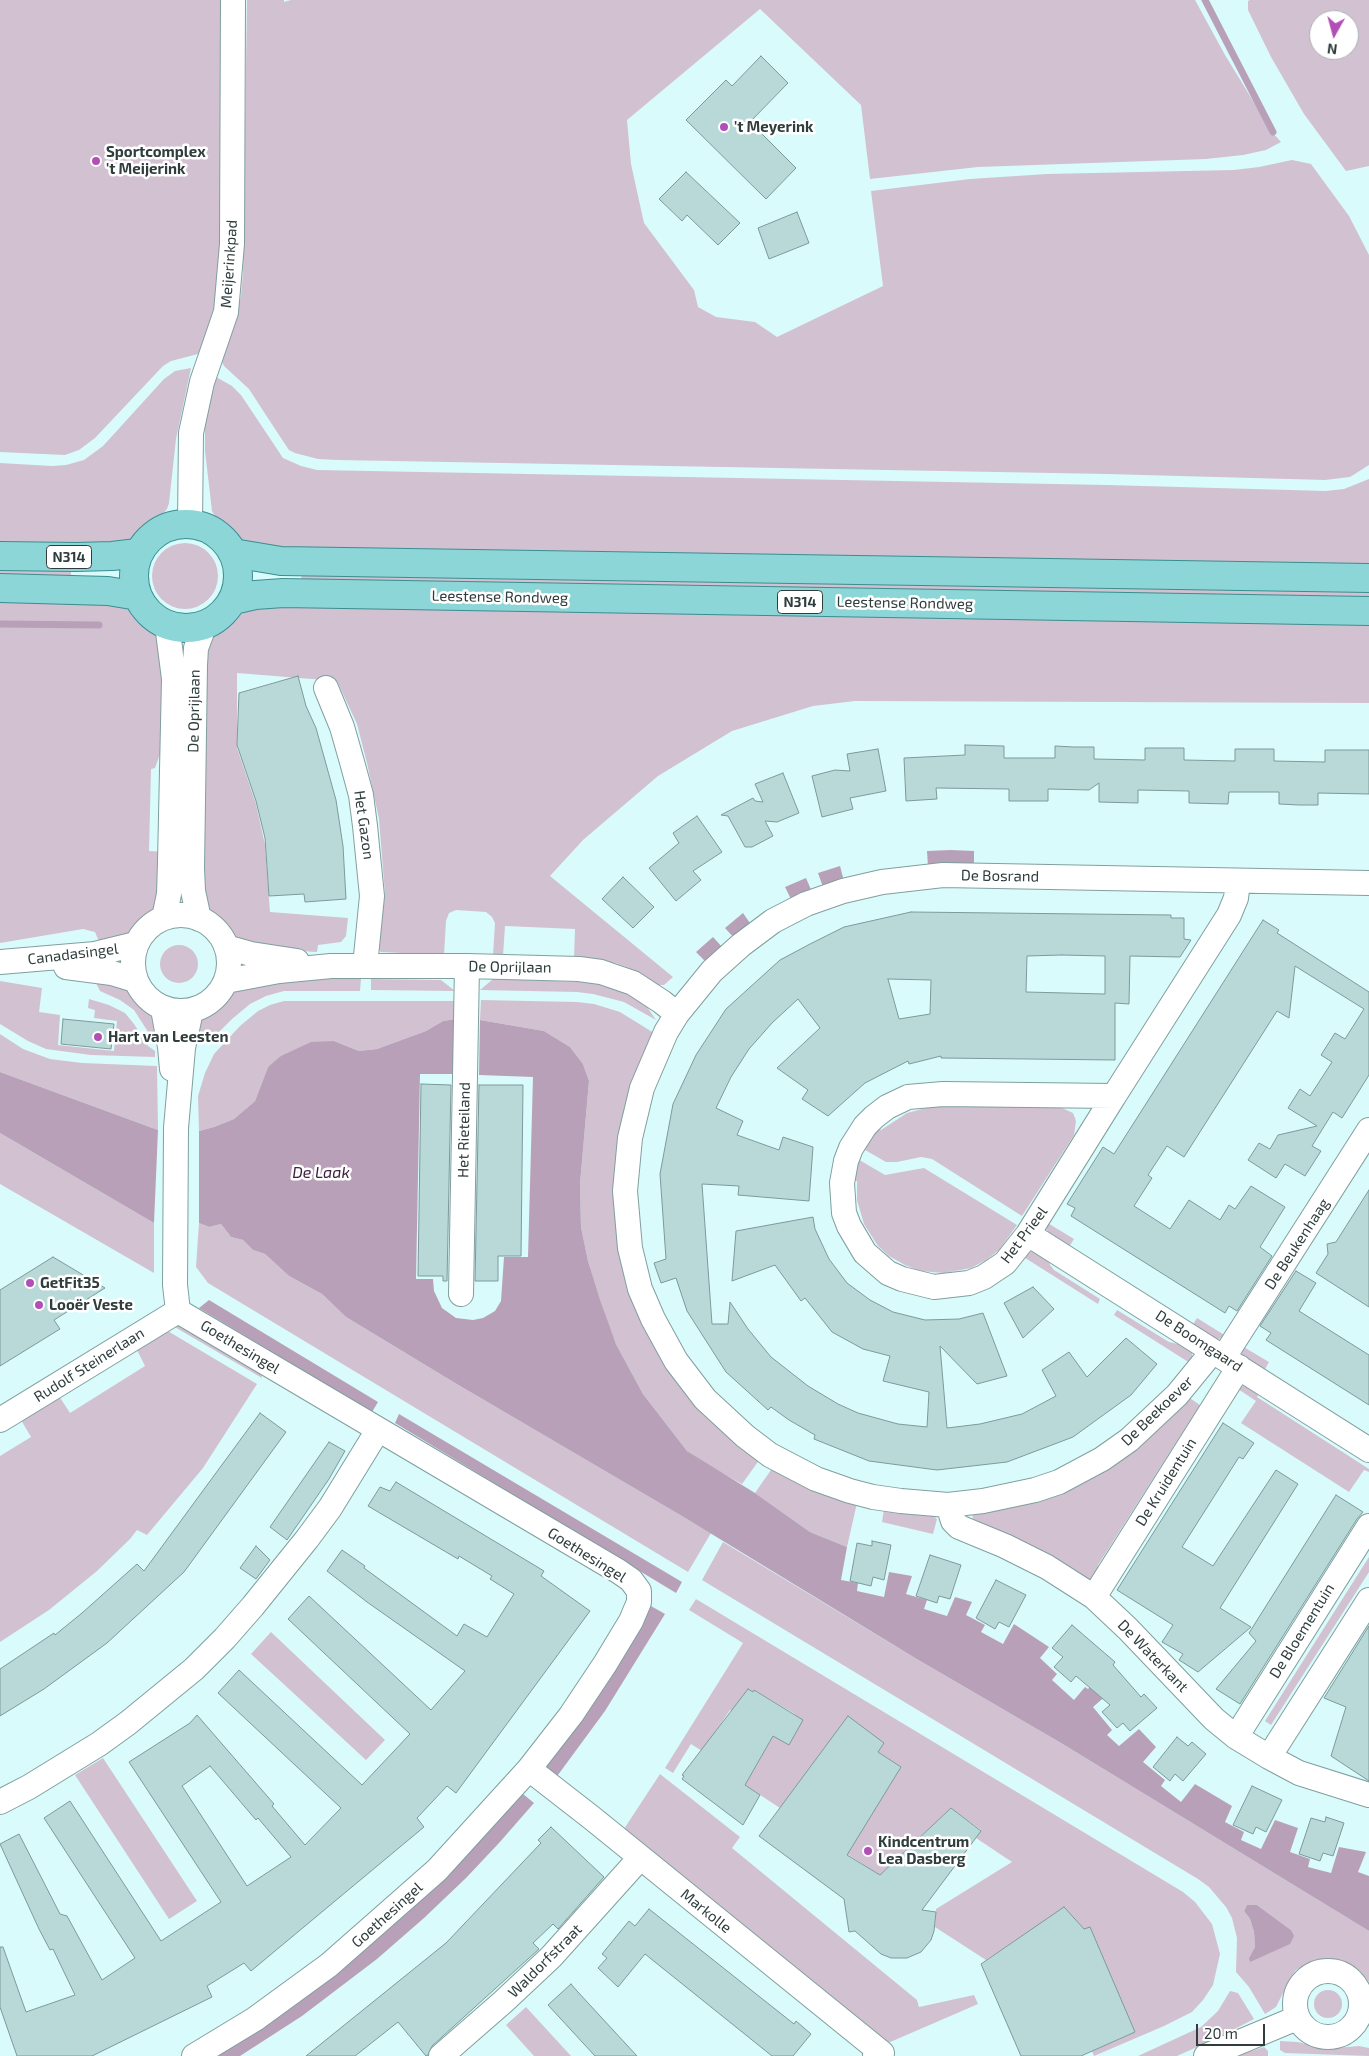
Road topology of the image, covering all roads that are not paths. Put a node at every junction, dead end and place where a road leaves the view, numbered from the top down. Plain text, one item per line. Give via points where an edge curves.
1 (233, 0) edge
2 (190, 523) junction
3 (138, 553) junction
4 (233, 553) junction
5 (0, 556) edge
6 (1369, 578) edge
7 (0, 588) edge
8 (138, 596) junction
9 (232, 600) junction
10 (1369, 611) edge
11 (167, 624) junction
12 (204, 624) junction
13 (326, 688) dead end
14 (1238, 881) junction
15 (1369, 883) edge
16 (164, 918) junction
17 (199, 919) junction
18 (136, 944) junction
19 (226, 947) junction
20 (5, 962) edge
21 (331, 966) junction
22 (365, 966) junction
23 (467, 966) junction
24 (135, 980) junction
25 (226, 981) junction
26 (163, 1009) junction
27 (190, 1010) junction
28 (677, 1014) junction
29 (1114, 1096) junction
30 (176, 1128) junction
31 (1369, 1130) edge
32 (1028, 1234) junction
33 (461, 1294) dead end
34 (178, 1311) junction
35 (1225, 1358) junction
36 (0, 1420) edge
37 (378, 1430) junction
38 (1369, 1450) edge
39 (948, 1505) junction
40 (1369, 1526) edge
41 (1094, 1597) junction
42 (1369, 1600) edge
43 (1236, 1736) junction
44 (1269, 1757) junction
45 (529, 1769) junction
46 (1369, 1796) edge
47 (0, 1802) edge
48 (640, 1858) junction
49 (1297, 2018) junction
50 (1363, 2026) edge
51 (878, 2055) edge
52 (194, 2056) edge
53 (441, 2056) edge
54 (1206, 2056) edge

1 - 2 street, Meijerinkpad via 232,244 226,312 202,382 192,433
2 - 3 main road via 174,524 160,530
2 - 4 main road via 208,528 223,538
3 - 5 main road, N314 via 76,557
3 - 8 main road via 133,574
4 - 6 main road, N314 via 281,561
4 - 9 main road via 238,568 237,587
7 - 8 main road, N314 via 108,591
8 - 11 main road via 149,613
9 - 10 main road, Leestense Rondweg / N314 via 283,594
9 - 12 main road via 216,618
11 - 12 main road via 179,627
11 - 16 street, De Oprijlaan via 174,679 170,862
12 - 17 street, De Oprijlaan via 196,648 195,665 192,891
13 - 22 street, Het Gazon via 352,762 365,826 372,896
14 - 15 street, De Bosrand
14 - 28 street, De Bosrand via 943,875 863,886 806,904 773,921 726,958 698,986
14 - 29 street, Het Prieel via 1229,915
16 - 17 street via 183,915
16 - 18 street via 145,930
17 - 19 street via 222,937
18 - 20 street, Canadasingel via 95,954
18 - 24 street via 132,968
19 - 21 street, De Oprijlaan
19 - 25 street via 229,966
20 - 24 street, Canadasingel via 93,969
21 - 22 street, De Oprijlaan
21 - 25 street, De Oprijlaan
22 - 23 street, De Oprijlaan
23 - 28 street, De Oprijlaan via 601,972 633,983
23 - 33 street, Het Rieteiland
24 - 26 street via 142,993
25 - 27 street via 207,1004
26 - 27 street
26 - 30 street via 170,1047
27 - 30 street
28 - 39 street, De Beekoever via 642,1088 630,1138 625,1191 630,1248 640,1289 662,1338 705,1399 745,1436 793,1468 816,1479 873,1497
29 - 32 street, Het Prieel
29 - 32 street, Het Prieel via 920,1095 898,1101 874,1117 851,1148 842,1183 844,1213 849,1226 865,1253 888,1273 902,1280 934,1287 969,1283 1004,1263
30 - 34 street via 175,1284
31 - 35 street, De Beukenhaag
32 - 35 street, De Boomgaard
34 - 36 street, Rudolf Steinerlaan
34 - 37 street, Goethesingel
35 - 38 street, De Boomgaard
35 - 39 street, De Beekoever via 1177,1395 1129,1440 1059,1482 992,1500
35 - 41 street, De Kruidentuin
37 - 45 street, Goethesingel via 618,1571 639,1591 639,1602 631,1622 570,1715
37 - 47 street via 307,1539 253,1606 200,1663 99,1744
39 - 41 street, De Waterkant via 953,1521 959,1527 1048,1567
40 - 43 street, De Bloementuin
41 - 43 street, De Waterkant
42 - 44 street
43 - 44 street, De Waterkant
44 - 46 street, De Waterkant via 1299,1773
45 - 48 street, Markolle
45 - 52 street, Goethesingel via 437,1870 371,1930 288,1996
48 - 51 street, Markolle
48 - 53 street, Waldorfstraat via 551,1957
49 - 50 street via 1306,2030 1332,2038
49 - 50 street via 1294,2004 1297,1990 1318,1972 1331,1971 1345,1974 1355,1984 1361,1996
49 - 54 street

